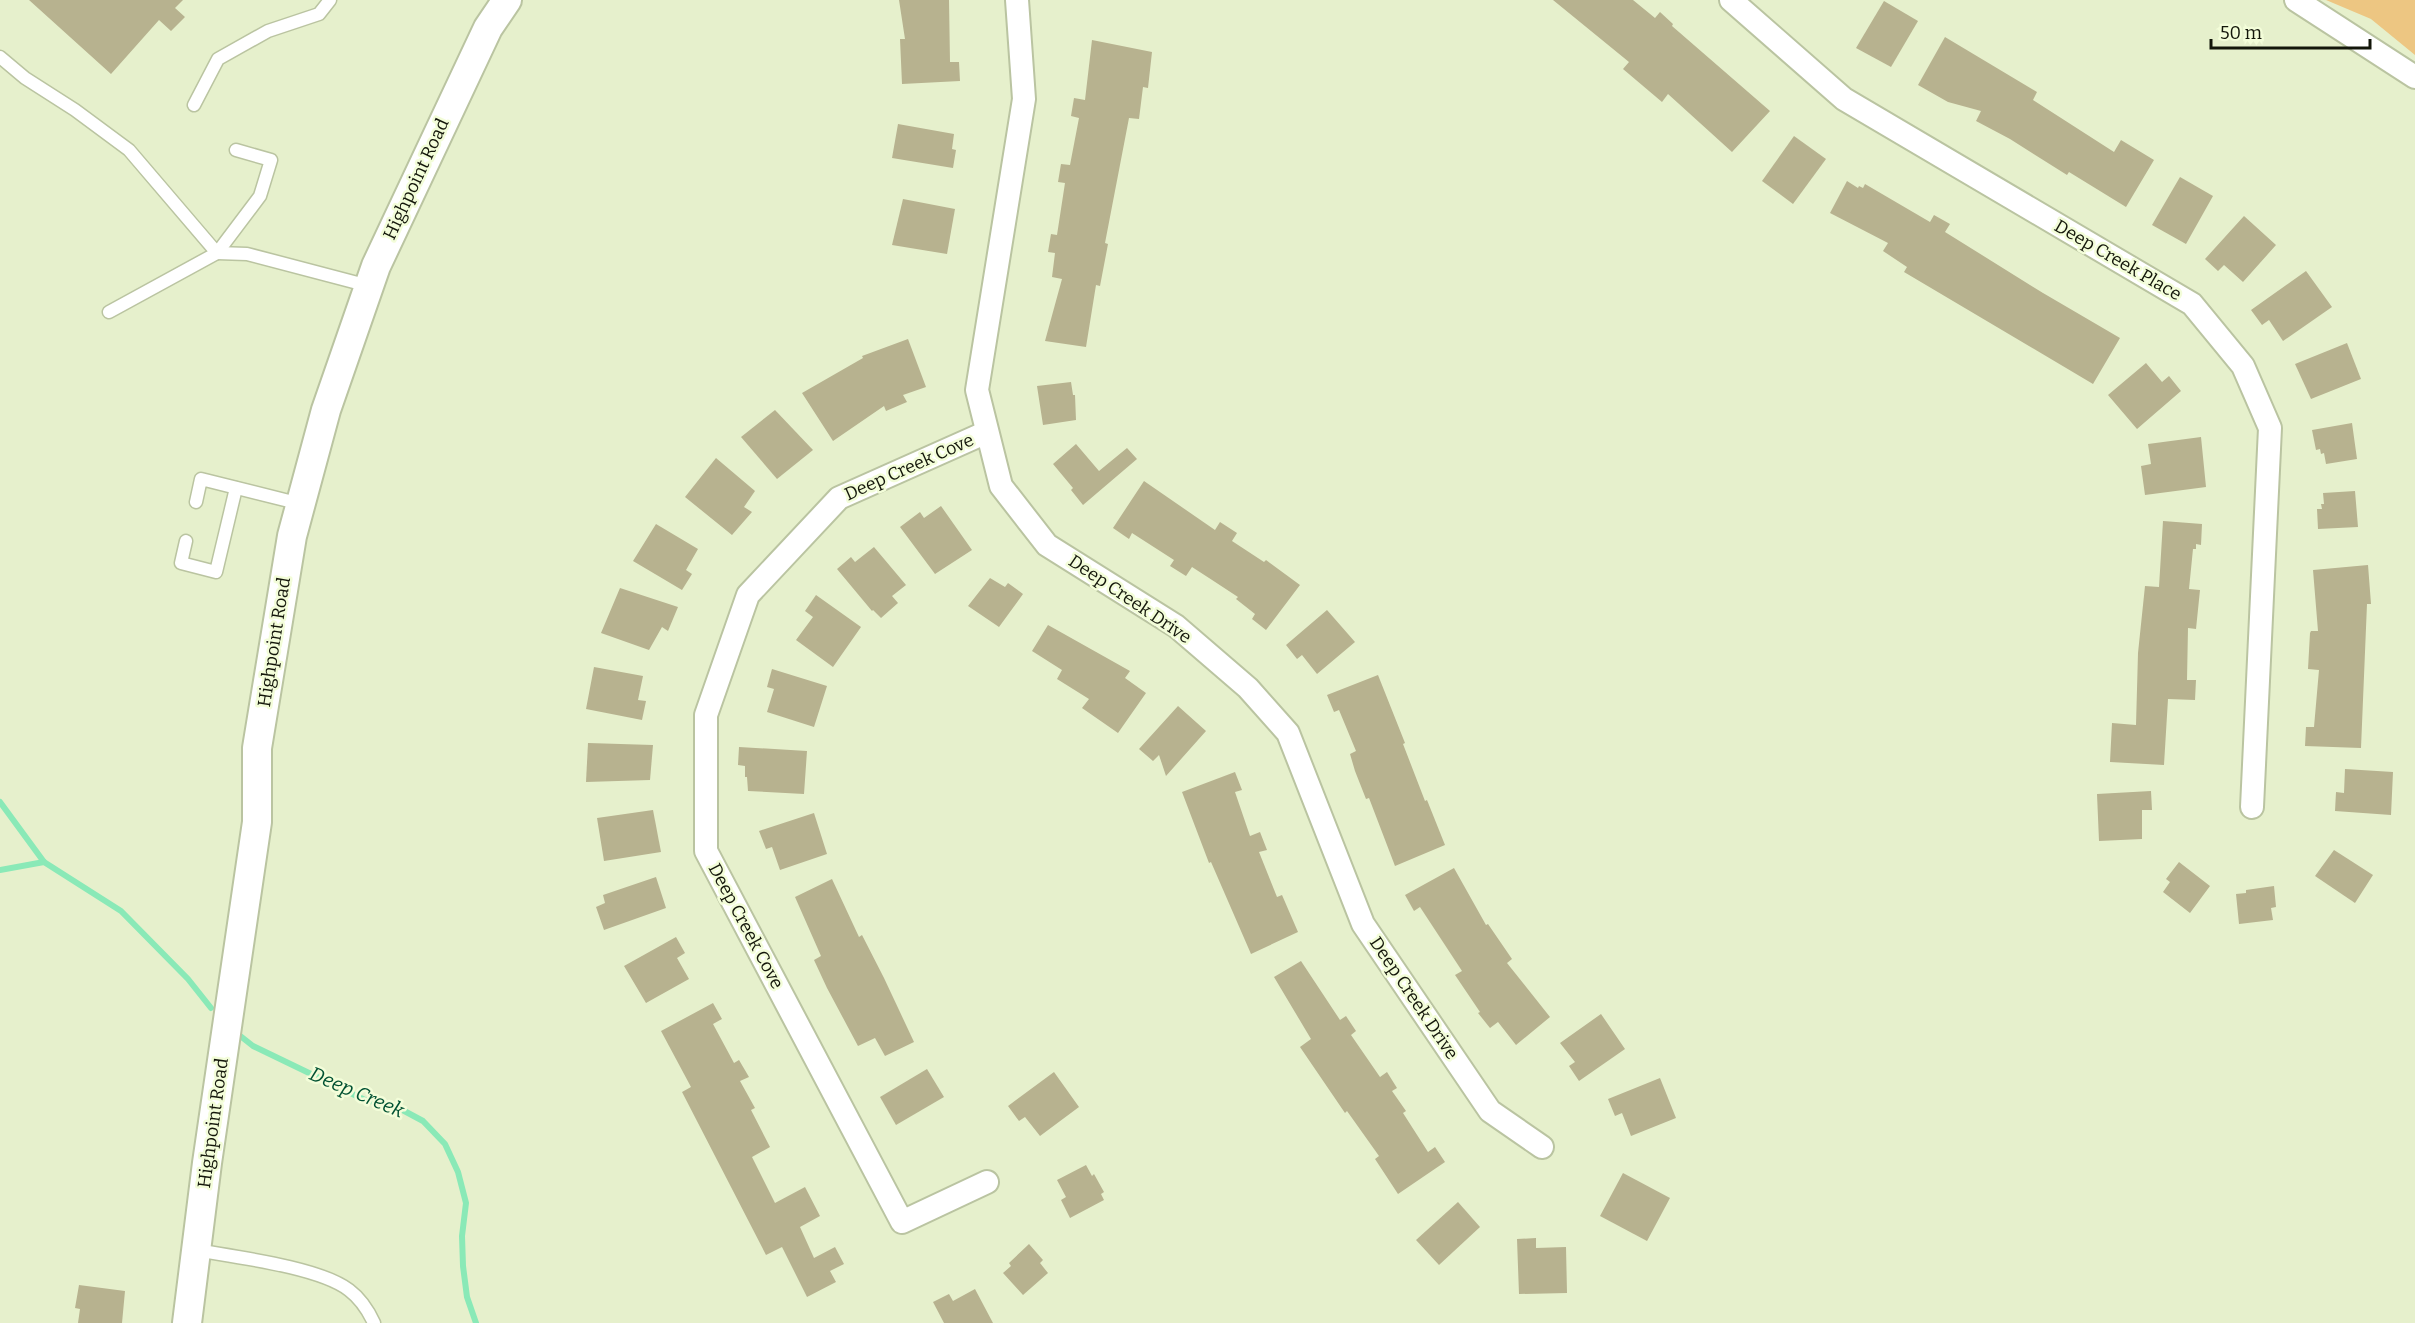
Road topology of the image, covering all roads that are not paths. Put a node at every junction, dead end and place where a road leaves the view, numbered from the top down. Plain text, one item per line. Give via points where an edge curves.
1 (330, 0) edge
2 (507, 0) edge
3 (1017, 0) edge
4 (1731, 0) edge
5 (2296, 0) edge
6 (0, 57) edge
7 (2415, 77) edge
8 (194, 105) dead end
9 (236, 150) dead end
10 (217, 253) junction
11 (369, 286) junction
12 (109, 312) dead end
13 (987, 432) junction
14 (236, 488) junction
15 (196, 501) dead end
16 (301, 504) junction
17 (186, 541) dead end
18 (2252, 807) dead end
19 (1542, 1147) dead end
20 (987, 1182) dead end
21 (196, 1250) junction
22 (187, 1323) edge
23 (374, 1323) edge

1 - 8 lane via 319,14 268,31 218,59
2 - 11 street, Highpoint Road via 488,28 444,119
3 - 13 street, Deep Creek Drive via 1024,99 977,390
4 - 18 street, Deep Creek Place via 1844,99 2192,304 2242,366 2270,428
5 - 7 street
6 - 10 lane via 129,150
9 - 10 lane via 271,160 260,196
10 - 11 lane via 247,254
10 - 12 lane
11 - 16 street, Highpoint Road via 326,410
13 - 19 street, Deep Creek Drive via 1001,486 1047,545 1176,626 1248,688 1288,732 1363,924 1490,1111
13 - 20 street, Deep Creek Cove via 838,498 748,595 706,715 706,851 902,1222
14 - 15 lane via 201,479
14 - 16 lane
14 - 17 lane via 216,572 181,563
16 - 21 street, Highpoint Road via 292,536 257,748 257,822
21 - 22 street, Highpoint Road
21 - 23 lane via 320,1276 348,1289 366,1306

